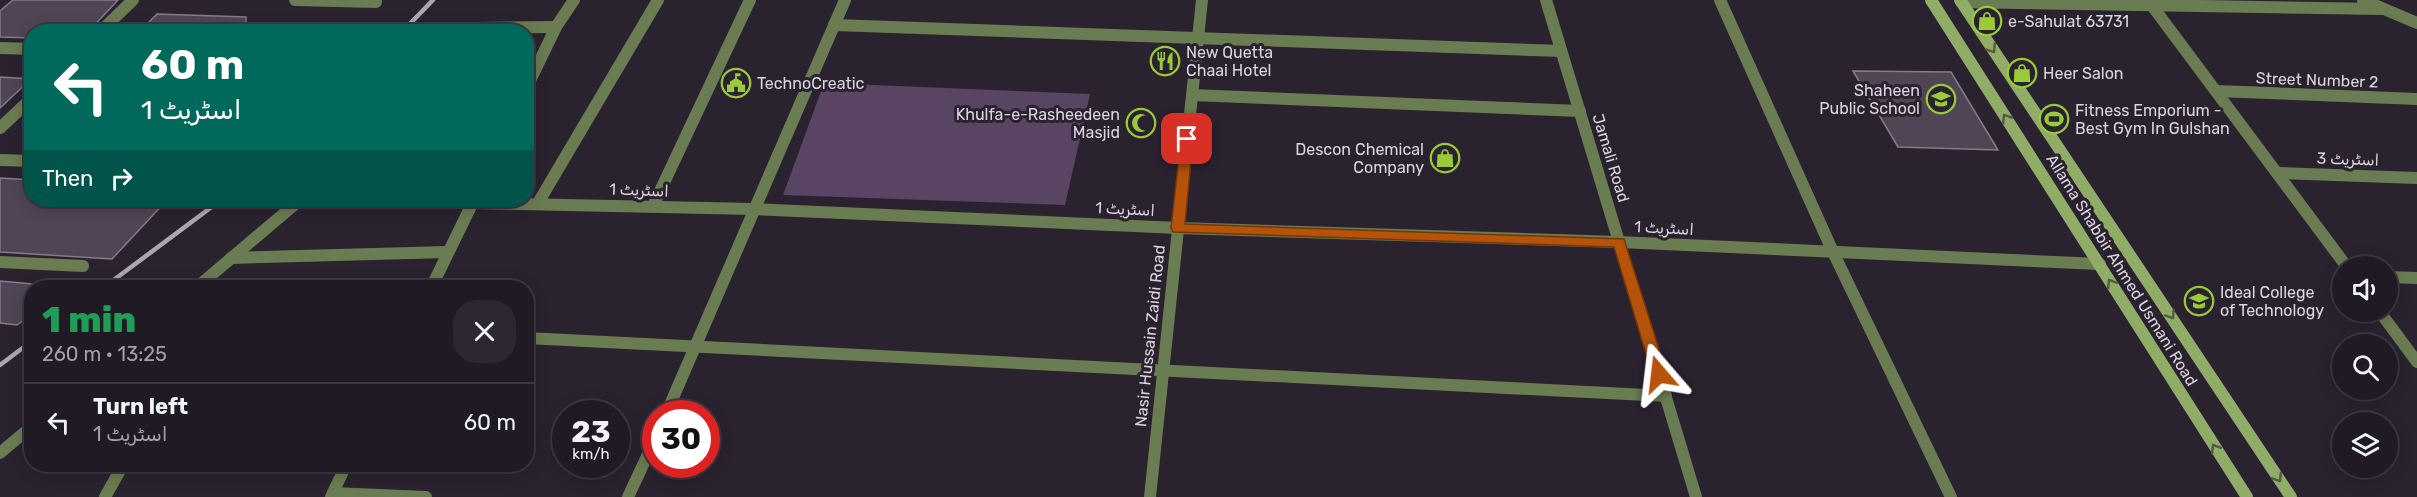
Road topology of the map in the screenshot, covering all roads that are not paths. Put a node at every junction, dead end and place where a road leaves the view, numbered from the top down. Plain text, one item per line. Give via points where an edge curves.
1 (133, 0) edge
2 (294, 0) edge
3 (574, 0) edge
4 (658, 0) edge
5 (750, 0) edge
6 (845, 0) edge
7 (1202, 0) edge
8 (1546, 0) edge
9 (1720, 0) edge
10 (1931, 0) edge
11 (2363, 0) edge
12 (1960, 1) edge
13 (376, 2) dead end
14 (2150, 4) edge
15 (2386, 9) junction
16 (2417, 23) edge
17 (108, 24) edge
18 (834, 25) junction
19 (534, 27) edge
20 (556, 27) junction
21 (1198, 39) junction
22 (0, 48) edge
23 (24, 49) edge
24 (1562, 51) junction
25 (534, 72) edge
26 (2217, 91) junction
27 (1192, 95) junction
28 (2417, 99) edge
29 (24, 106) edge
30 (1580, 111) junction
31 (0, 128) edge
32 (0, 160) edge
33 (24, 161) edge
34 (2278, 173) junction
35 (2417, 178) edge
36 (534, 203) edge
37 (537, 203) junction
38 (292, 207) edge
39 (470, 207) edge
40 (652, 207) junction
41 (753, 209) junction
42 (1178, 228) junction
43 (1619, 242) junction
44 (448, 252) junction
45 (1833, 252) junction
46 (2339, 256) edge
47 (231, 258) junction
48 (0, 262) edge
49 (2100, 264) junction
50 (83, 266) dead end
51 (2398, 278) edge
52 (2417, 278) edge
53 (205, 280) edge
54 (435, 280) edge
55 (2387, 322) edge
56 (534, 338) edge
57 (697, 345) junction
58 (2417, 362) edge
59 (1163, 369) junction
60 (1666, 396) junction
61 (672, 400) edge
62 (24, 433) edge
63 (0, 453) edge
64 (642, 467) edge
65 (119, 472) edge
66 (343, 472) edge
67 (332, 495) edge
68 (105, 497) edge
69 (426, 497) edge
70 (628, 497) edge
71 (1150, 497) edge
72 (1696, 497) edge
73 (1951, 497) edge
74 (2247, 497) edge
75 (2291, 497) edge

1 - 17 street
2 - 13 street
3 - 20 street
4 - 37 street
5 - 40 street
6 - 18 street
7 - 21 street, Nasir Hussain Zaidi Road
8 - 24 street, Jamali Road
9 - 45 street
49 -> 10 main road, Allama Shabbir Ahmed Usmani Road
11 - 15 street
12 - 14 street
12 -> 75 main road, Allama Shabbir Ahmed Usmani Road
14 - 15 street
14 - 26 street
15 - 16 street
18 - 21 street
18 - 41 street
19 - 20 street
20 - 25 street
21 - 24 street
21 - 27 street, Nasir Hussain Zaidi Road
22 - 23 street
24 - 30 street, Jamali Road
26 - 28 street, Street Number 2
26 - 34 street
27 - 30 street
27 - 42 street, Nasir Hussain Zaidi Road
29 - 31 street
30 - 43 street, Jamali Road
32 - 33 street
34 - 35 street, اسٹریٹ 3
34 - 46 street
36 - 37 street, اسٹریٹ 1
37 - 40 street, اسٹریٹ 1
38 - 47 street
39 - 44 street
40 - 41 street, اسٹریٹ 1
41 - 42 street, اسٹریٹ 1
41 - 57 street
42 - 43 street, اسٹریٹ 1
42 - 59 street, Nasir Hussain Zaidi Road
43 - 45 street, اسٹریٹ 1
43 - 60 street, Jamali Road
44 - 47 street
44 - 54 street
45 - 49 street, اسٹریٹ 1
45 - 73 street
47 - 53 street
48 - 50 street
74 -> 49 main road, Allama Shabbir Ahmed Usmani Road
51 - 52 street
55 - 58 street
56 - 57 street
57 - 59 street
57 - 61 street
59 - 60 street
59 - 71 street, Nasir Hussain Zaidi Road
60 - 72 street, Jamali Road
62 - 63 street
64 - 70 street
65 - 68 street
66 - 67 street
67 - 69 street

